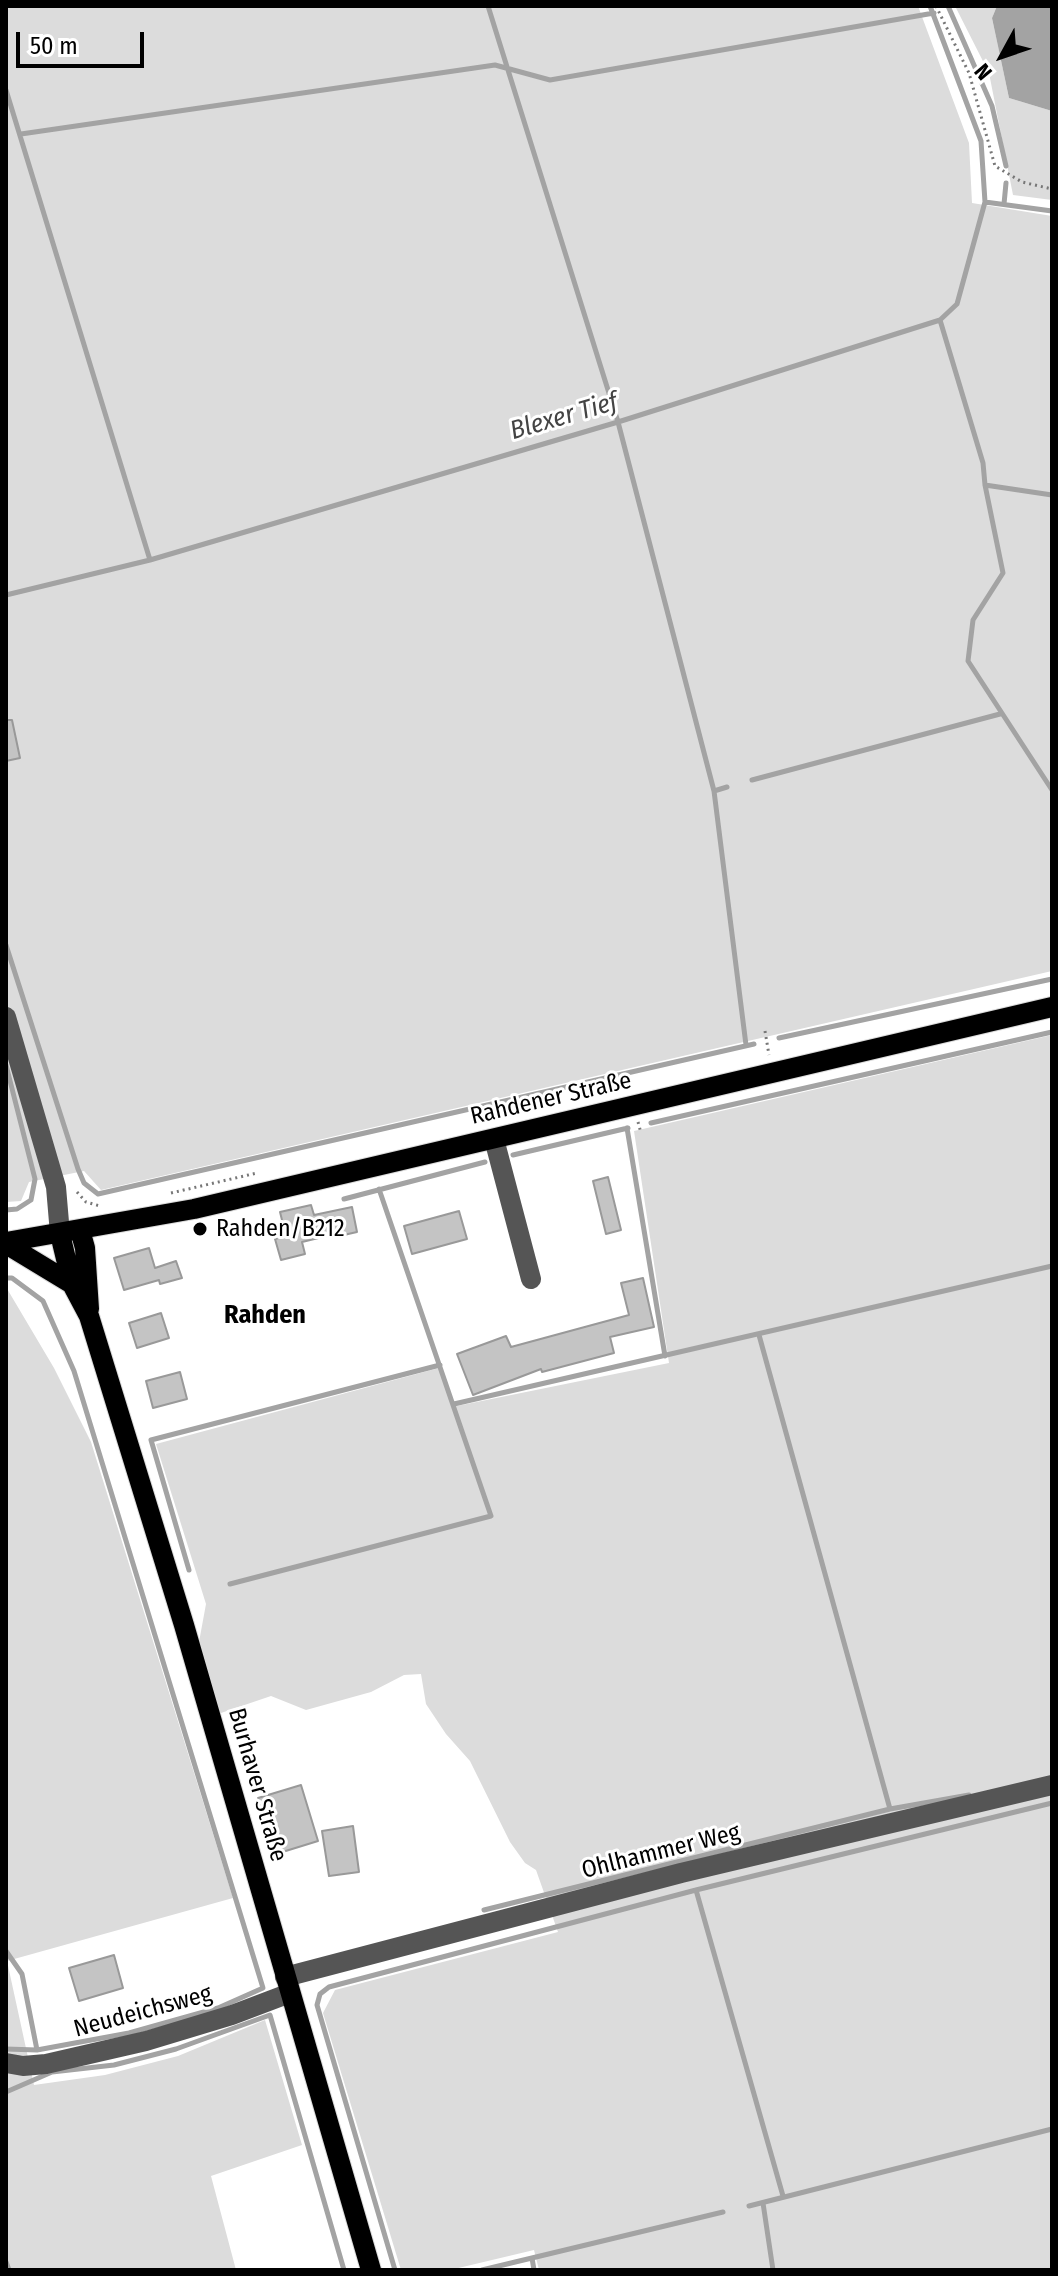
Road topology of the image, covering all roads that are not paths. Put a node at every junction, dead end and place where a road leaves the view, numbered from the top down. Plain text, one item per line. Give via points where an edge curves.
1 (1052, 1007) edge
2 (6, 1017) edge
3 (494, 1139) junction
4 (70, 1232) junction
5 (6, 1243) edge
6 (531, 1279) dead end
7 (72, 1284) junction
8 (89, 1316) junction
9 (1052, 1785) edge
10 (287, 1985) junction
11 (6, 2063) edge
12 (371, 2270) edge

1 - 3 main road, Rahdener Straße
2 - 4 street, Burhaver Straße
3 - 4 main road, Rahdener Straße via 194,1209
3 - 6 street
4 - 5 main road, Rahdener Straße
4 - 7 main road, Burhaver Straße
4 - 8 main road, Burhaver Straße via 85,1248
5 - 7 main road
7 - 8 main road, Burhaver Straße
8 - 10 main road, Burhaver Straße
9 - 10 street, Ohlhammer Weg via 666,1877
10 - 11 street, Neudeichsweg via 232,2015 146,2041 46,2064
10 - 12 main road, Burhaver Straße

